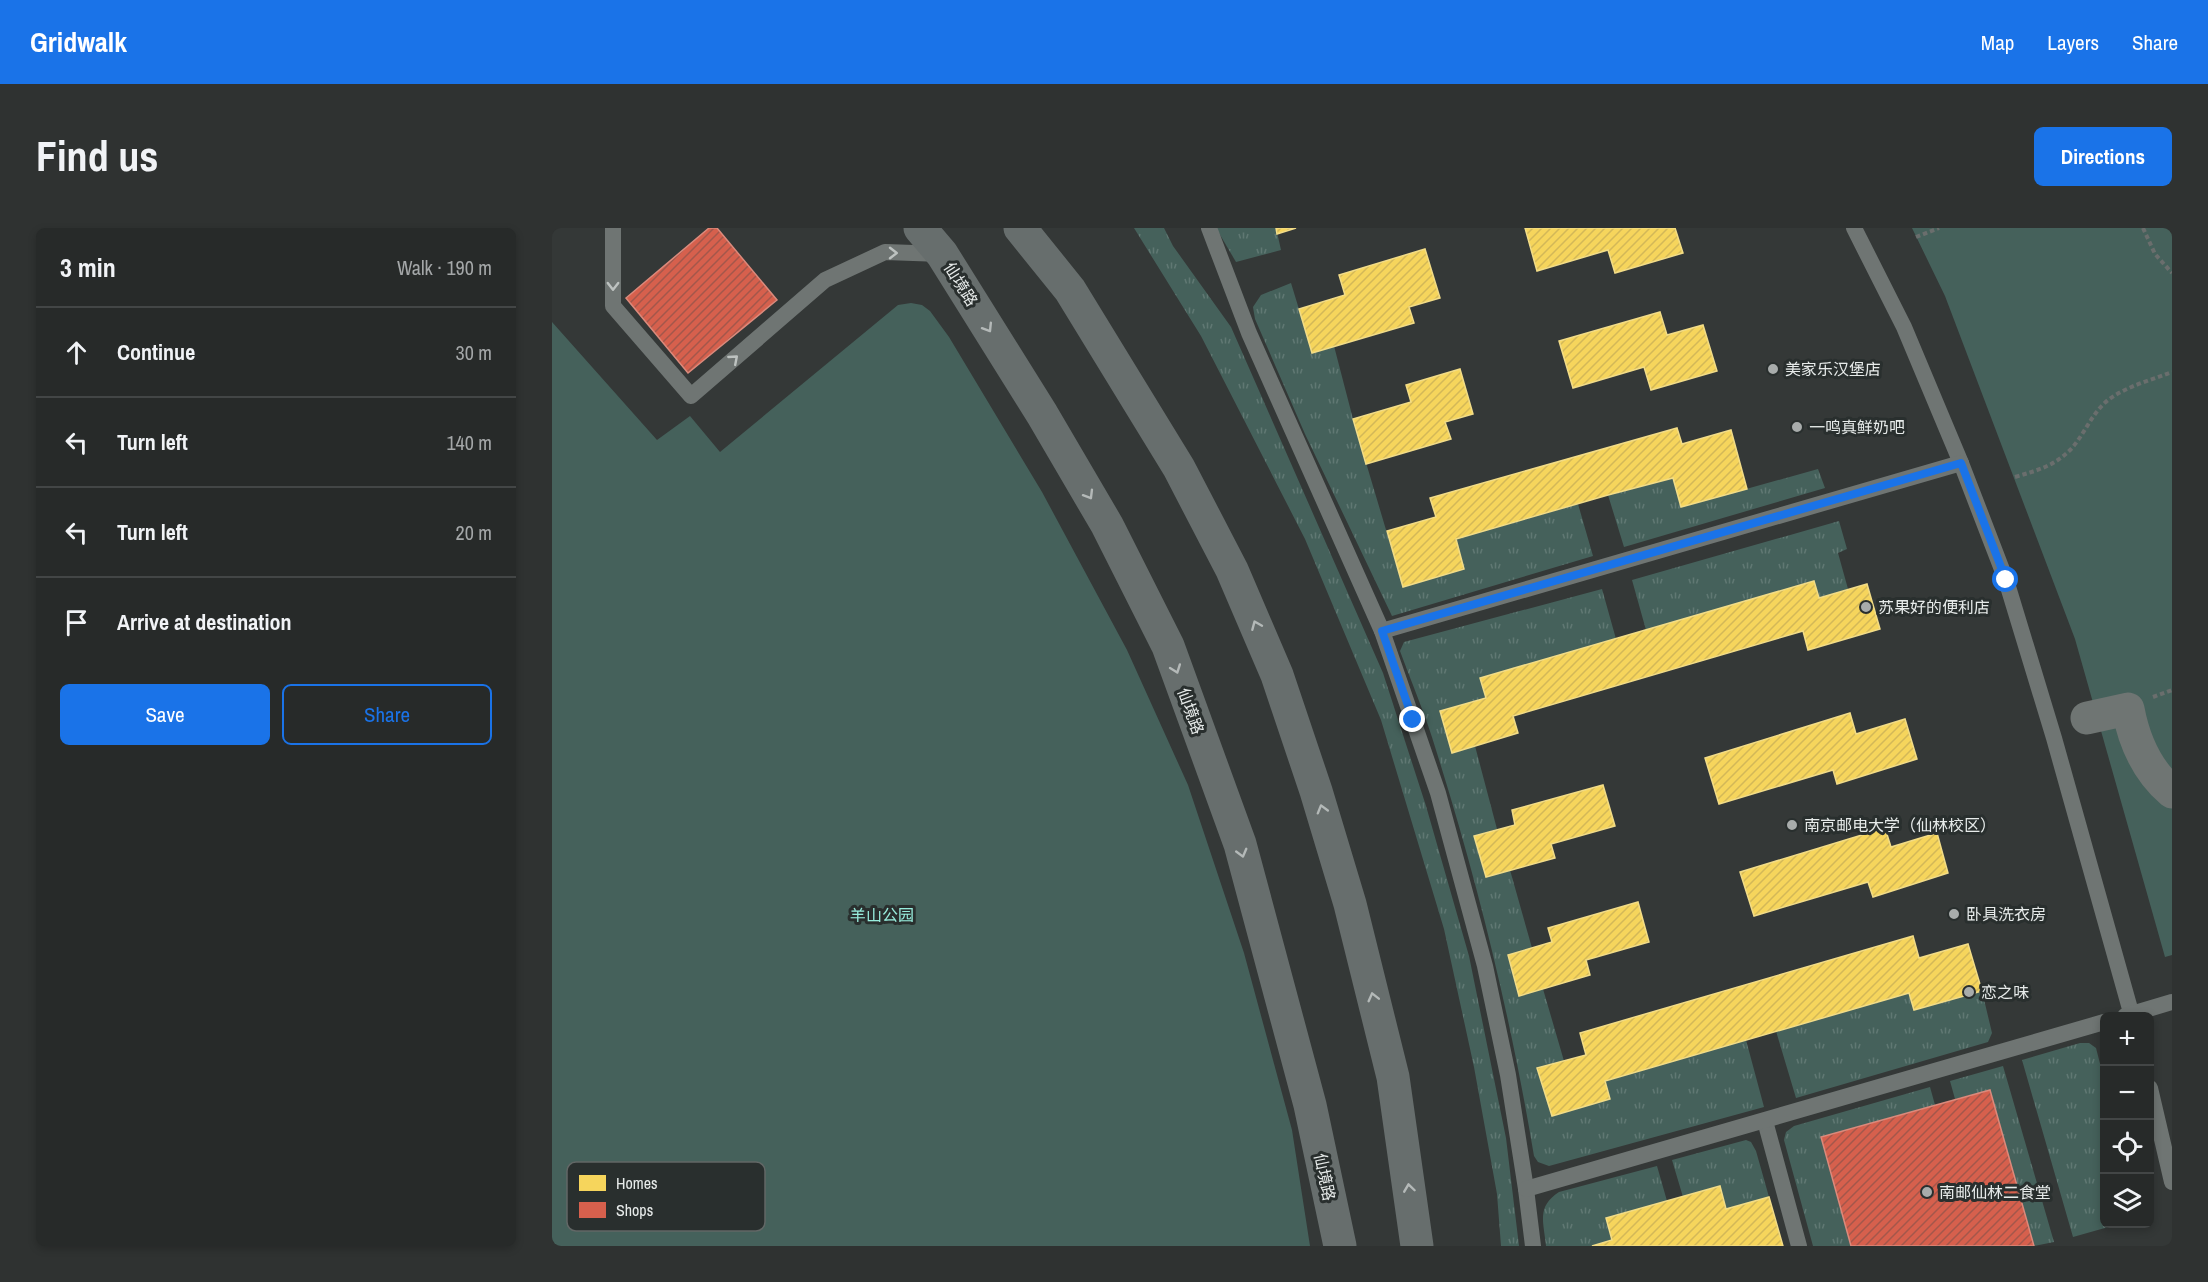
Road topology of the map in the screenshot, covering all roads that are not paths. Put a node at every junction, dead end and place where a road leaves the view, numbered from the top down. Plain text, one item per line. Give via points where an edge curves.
1 (613, 228) edge
2 (920, 228) edge
3 (1020, 228) edge
4 (1209, 228) edge
5 (1854, 228) edge
6 (942, 254) junction
7 (1961, 463) junction
8 (1382, 631) junction
9 (2087, 718) dead end
10 (2172, 792) edge
11 (2172, 1002) edge
12 (2129, 1012) edge
13 (2142, 1012) edge
14 (2100, 1024) edge
15 (2154, 1105) edge
16 (1765, 1121) junction
17 (2172, 1182) edge
18 (1526, 1189) junction
19 (1340, 1246) edge
20 (1417, 1246) edge
21 (1533, 1246) edge
22 (1799, 1246) edge

1 -> 6 lane via 614,306 691,396 825,280 885,252
2 - 6 main road, 仙境路
20 -> 3 main road via 1393,1077 1350,904 1276,675 1232,570 1179,468 1070,290
4 - 8 lane via 1248,333
5 - 7 lane via 1904,327
6 -> 19 main road, 仙境路 via 1107,525 1168,646 1240,844 1310,1105
7 - 8 lane
7 - 12 lane via 2013,602
8 - 18 lane via 1438,793 1485,966
9 - 10 street via 2128,709 2141,751 2154,774
11 - 13 lane
14 - 16 lane
15 - 17 lane
16 - 18 lane
16 - 22 lane
18 - 21 lane

